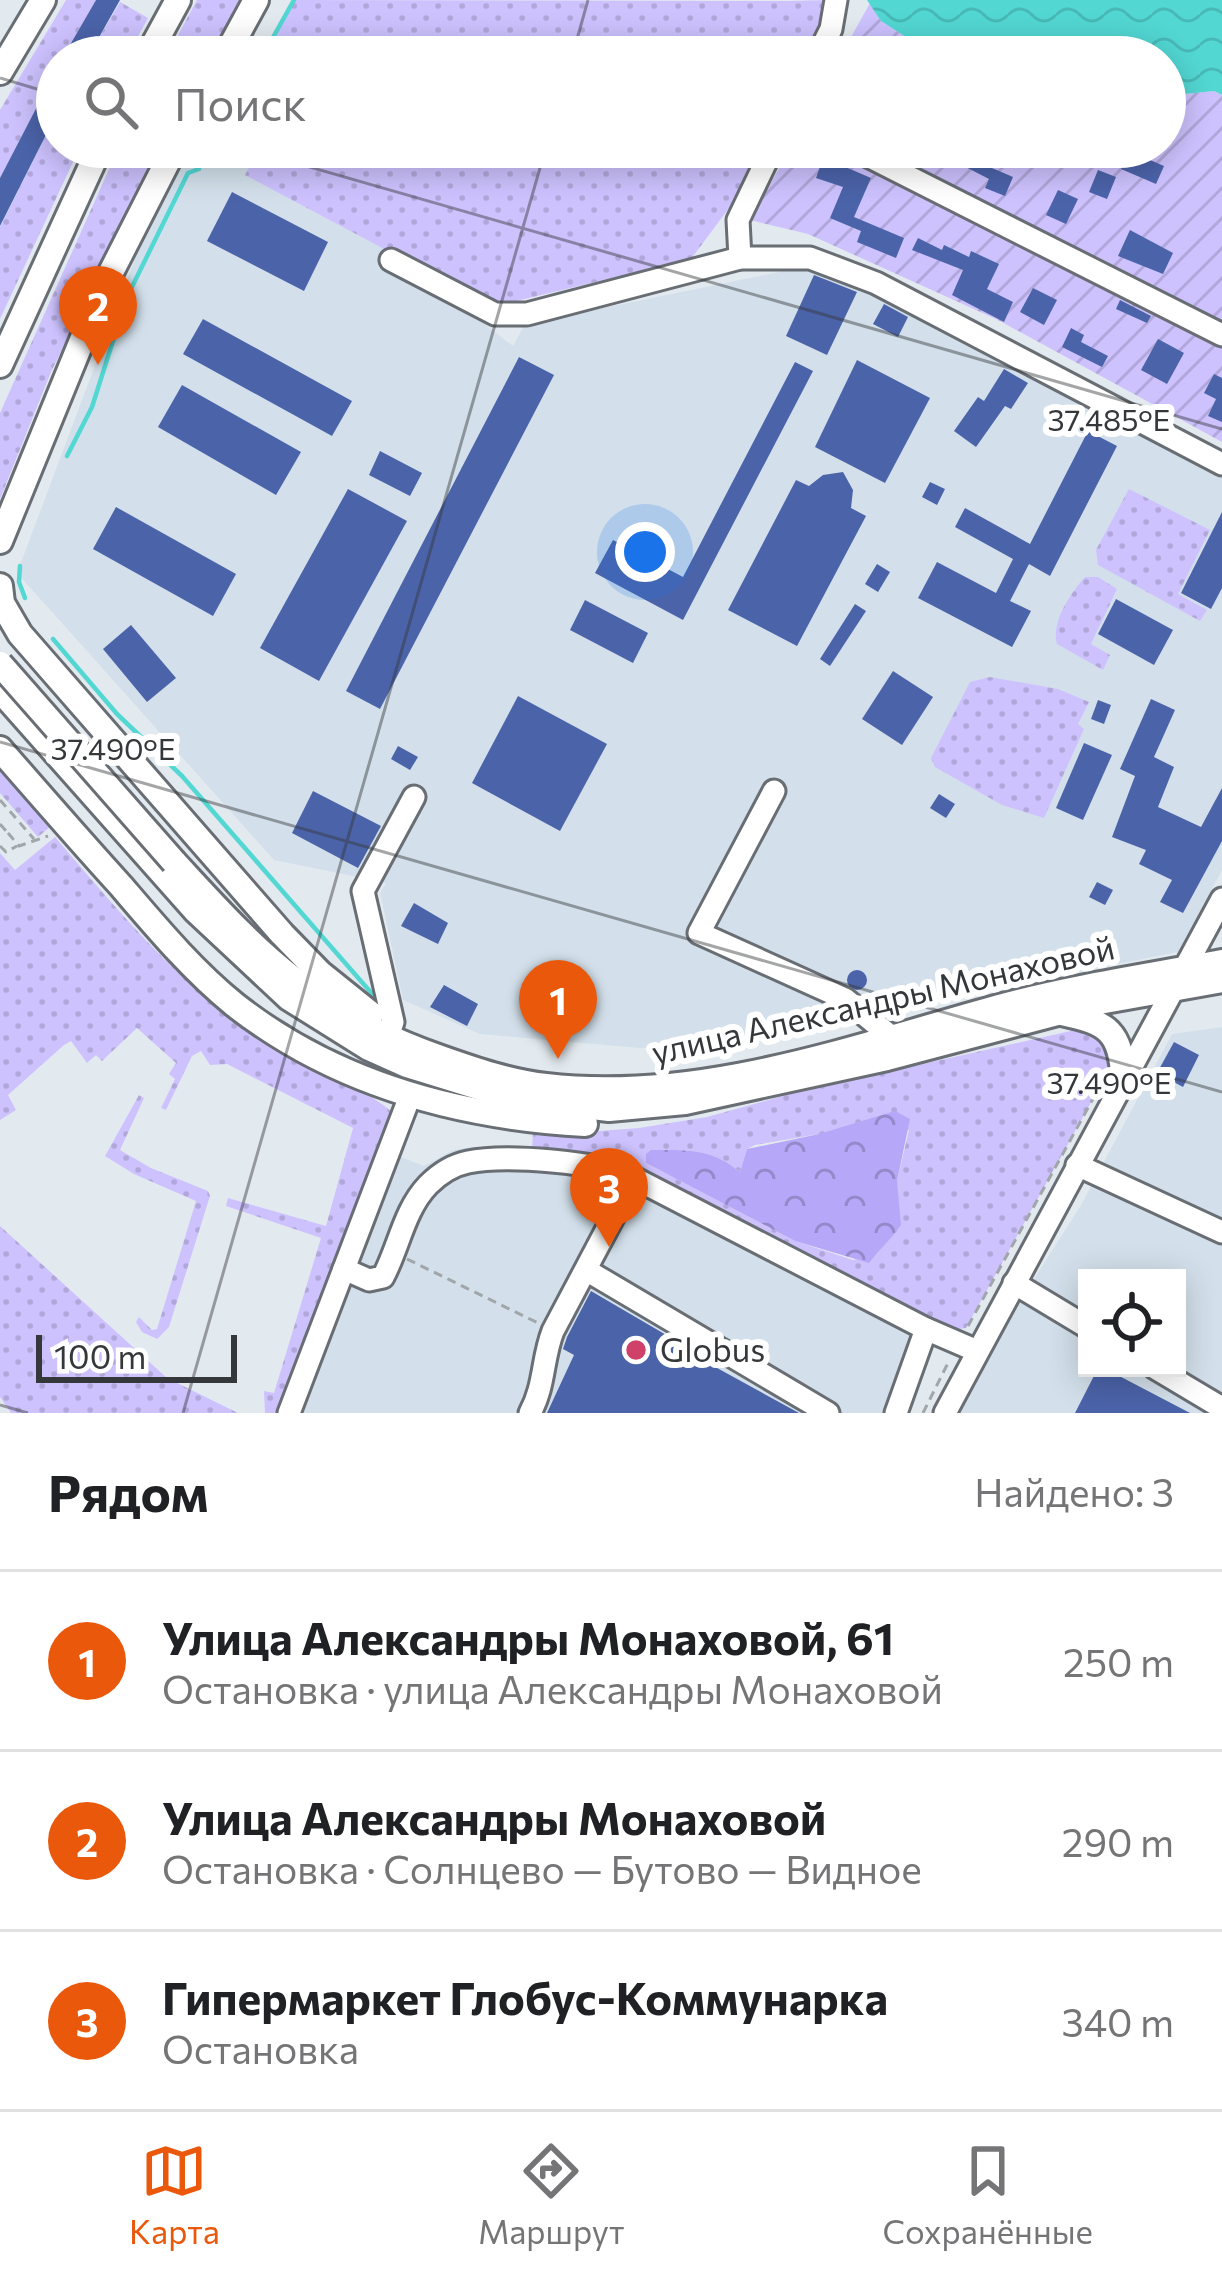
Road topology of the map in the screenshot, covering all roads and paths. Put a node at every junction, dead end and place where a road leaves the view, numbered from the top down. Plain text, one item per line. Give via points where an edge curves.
1 (43, 0) edge
2 (178, 0) edge
3 (256, 0) edge
4 (836, 0) edge
5 (158, 36) edge
6 (236, 36) edge
7 (828, 36) edge
8 (0, 72) edge
9 (90, 168) edge
10 (164, 168) edge
11 (762, 168) edge
12 (892, 168) edge
13 (740, 258) junction
14 (391, 260) dead end
15 (1222, 334) edge
16 (0, 365) edge
17 (1222, 464) edge
18 (12, 514) junction
19 (0, 541) edge
20 (0, 573) edge
21 (0, 586) edge
22 (0, 664) edge
23 (0, 676) edge
24 (57, 676) junction
25 (0, 690) edge
26 (0, 749) edge
27 (774, 791) dead end
28 (414, 797) dead end
29 (0, 800) edge
30 (0, 824) edge
31 (54, 831) dead end
32 (36, 842) junction
33 (0, 846) edge
34 (19, 846) junction
35 (168, 867) junction
36 (1222, 899) edge
37 (1222, 962) edge
38 (1179, 979) junction
39 (1222, 980) edge
40 (1060, 1012) junction
41 (390, 1032) junction
42 (893, 1038) junction
43 (1116, 1075) junction
44 (725, 1095) junction
45 (410, 1096) junction
46 (1077, 1165) junction
47 (634, 1178) junction
48 (1222, 1232) edge
49 (401, 1256) dead end
50 (344, 1269) junction
51 (586, 1270) junction
52 (1014, 1283) junction
53 (1078, 1322) edge
54 (545, 1327) dead end
55 (926, 1329) junction
56 (967, 1348) junction
57 (1170, 1377) edge
58 (1222, 1408) edge
59 (289, 1413) edge
60 (530, 1413) edge
61 (828, 1413) edge
62 (896, 1413) edge
63 (923, 1413) edge
64 (945, 1413) edge

1 - 8 main road
2 - 5 main road
3 - 6 main road
4 - 7 street
9 - 16 main road
10 - 18 main road via 105,284
11 - 13 street via 738,220
12 - 15 street
13 - 14 street via 526,314 495,314
13 - 17 street via 810,258 876,283
18 - 19 main road
18 - 20 main road
21 - 24 main road via 8,616
22 - 35 main road, улица Александры Монаховой, bridge
23 - 24 street via 33,667
24 - 41 main road via 281,934
25 - 35 main road, улица Александры Монаховой
26 - 45 main road via 232,1002 326,1062
27 - 42 street via 699,933 845,999
28 - 41 street via 363,891
29 - 32 path
30 - 34 path
31 - 32 path
32 - 34 path
33 - 34 path
35 - 41 main road, улица Александры Монаховой via 281,969 340,1012
35 - 44 main road, улица Александры Монаховой via 223,940 289,998 407,1064 481,1090 572,1108
36 - 38 street
37 - 38 main road, улица Александры Монаховой
38 - 39 main road, улица Александры Монаховой
38 - 40 main road, улица Александры Монаховой
38 - 42 main road, улица Александры Монаховой via 999,1007
38 - 43 street
40 - 43 main road via 1110,1030 1122,1056
40 - 44 main road, улица Александры Монаховой
41 - 42 main road, улица Александры Монаховой via 451,1061 542,1086 623,1089
43 - 46 street
43 - 56 path
44 - 45 main road via 640,1120 589,1124 498,1118
45 - 50 street
46 - 48 street
46 - 52 street
47 - 50 street via 591,1165 456,1166 415,1203 383,1277
47 - 51 street
47 - 55 street
49 - 54 path
50 - 59 street
51 - 60 street via 546,1349
51 - 61 street
52 - 53 street
52 - 56 street
55 - 56 street
55 - 62 street
56 - 63 path
56 - 64 street
57 - 58 street

